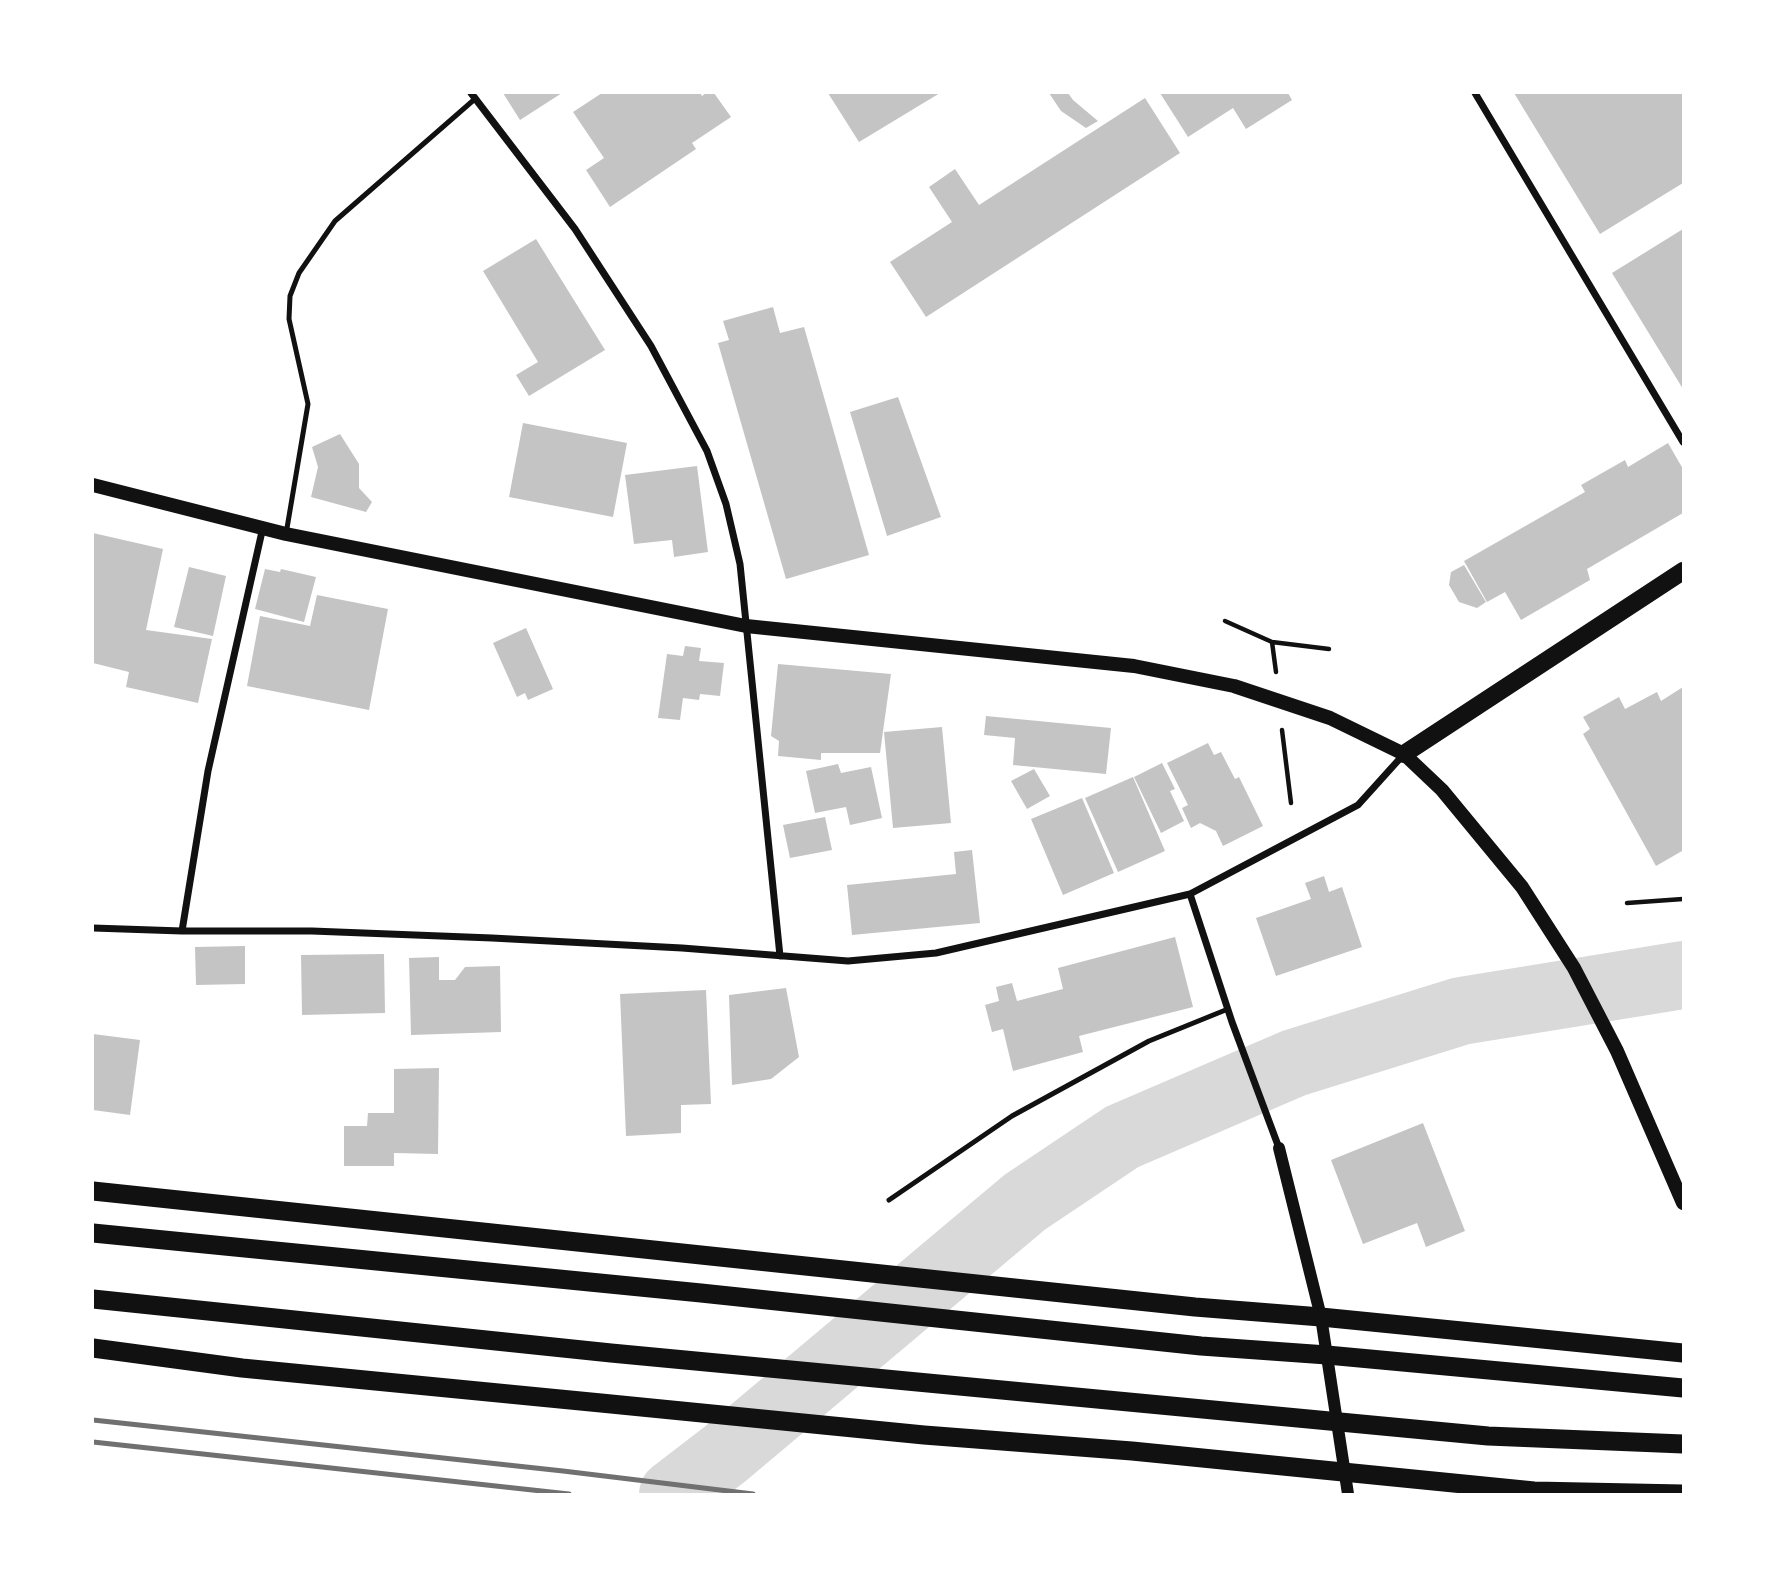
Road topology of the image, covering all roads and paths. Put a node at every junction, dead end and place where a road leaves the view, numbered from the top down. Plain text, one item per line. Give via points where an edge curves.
1 (1475, 93) edge
2 (473, 95) edge
3 (1683, 442) edge
4 (93, 485) edge
5 (263, 527) junction
6 (286, 534) junction
7 (1683, 570) edge
8 (1225, 621) dead end
9 (746, 626) junction
10 (1329, 649) dead end
11 (1404, 754) junction
12 (1286, 763) dead end
13 (1291, 803) dead end
14 (1190, 894) junction
15 (1683, 899) edge
16 (1627, 903) dead end
17 (93, 928) edge
18 (181, 931) junction
19 (780, 956) junction
20 (1228, 1009) junction
21 (1279, 1148) joint
22 (93, 1191) edge
23 (889, 1200) dead end
24 (1683, 1203) edge
25 (93, 1233) edge
26 (93, 1298) edge
27 (1321, 1317) junction
28 (93, 1348) edge
29 (1683, 1353) edge
30 (1327, 1355) junction
31 (1683, 1388) edge
32 (1683, 1444) edge
33 (1348, 1494) edge
34 (1683, 1494) edge

1 - 3 street
2 - 6 lane via 335,221 299,273 290,296 289,318 308,404
2 - 9 street via 575,229 650,346 707,450 740,564
4 - 5 main road
5 - 6 main road
5 - 18 street via 208,771
6 - 9 main road
7 - 11 main road
8 - 10 path via 1272,642
9 - 11 main road via 1134,666 1234,686 1330,718
9 - 19 street
11 - 14 street via 1358,805
11 - 24 main road via 1442,790 1522,887 1574,968 1618,1051
12 - 13 path
14 - 19 street via 936,953 848,961
14 - 20 street
15 - 16 path
17 - 18 street
18 - 19 street via 492,938
20 - 21 street
20 - 23 lane via 1149,1041 1012,1116
21 - 27 street
22 - 27 highway
25 - 30 highway
26 - 32 highway via 1461,1434
27 - 29 highway
27 - 30 street
28 - 34 highway via 924,1435 1534,1491
30 - 31 highway
30 - 33 street

